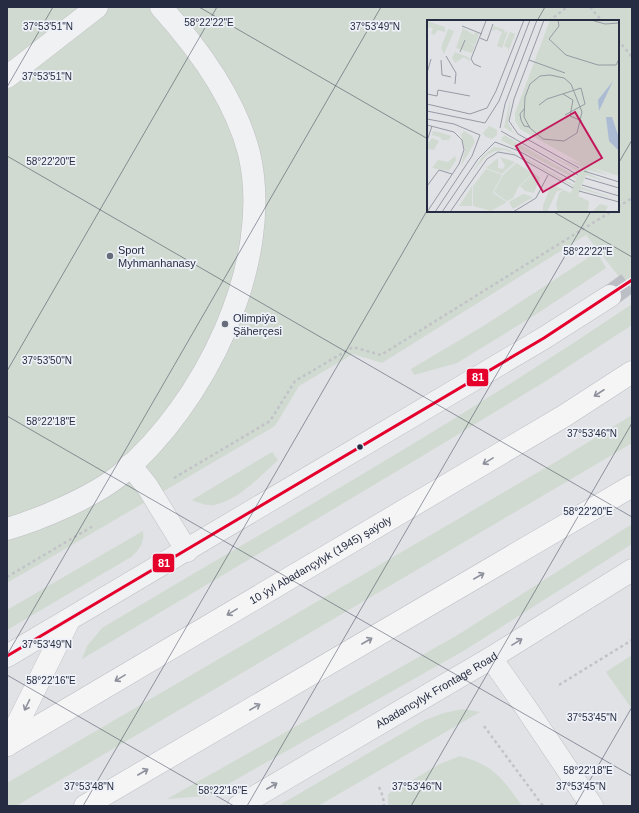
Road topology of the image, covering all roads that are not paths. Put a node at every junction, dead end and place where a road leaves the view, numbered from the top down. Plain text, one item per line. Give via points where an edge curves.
1 (98, 7) edge
2 (161, 7) edge
3 (7, 77) edge
4 (610, 296) tunnel mouth
5 (632, 372) edge
6 (130, 465) junction
7 (632, 486) edge
8 (7, 529) edge
9 (187, 551) junction
10 (632, 570) edge
11 (69, 620) junction
12 (7, 656) edge
13 (491, 658) junction
14 (7, 745) edge
15 (85, 806) edge
16 (238, 806) edge
17 (592, 806) edge

1 - 3 street
2 - 6 street via 190,39 208,65 239,124 249,154 254,188 253,223 239,293 217,348 167,428
4 - 9 street via 538,342
5 -> 14 main road, 10 ýyl Abadançylyk (1945) şaýoly via 550,424
6 - 8 street via 119,476 86,496
6 - 9 street via 151,492
15 -> 7 main road
9 - 11 street
13 -> 10 street, Abadancylyk Frontage Road
11 - 12 street
11 -> 14 main road
16 -> 13 street, Abadancylyk Frontage Road
13 - 17 street

